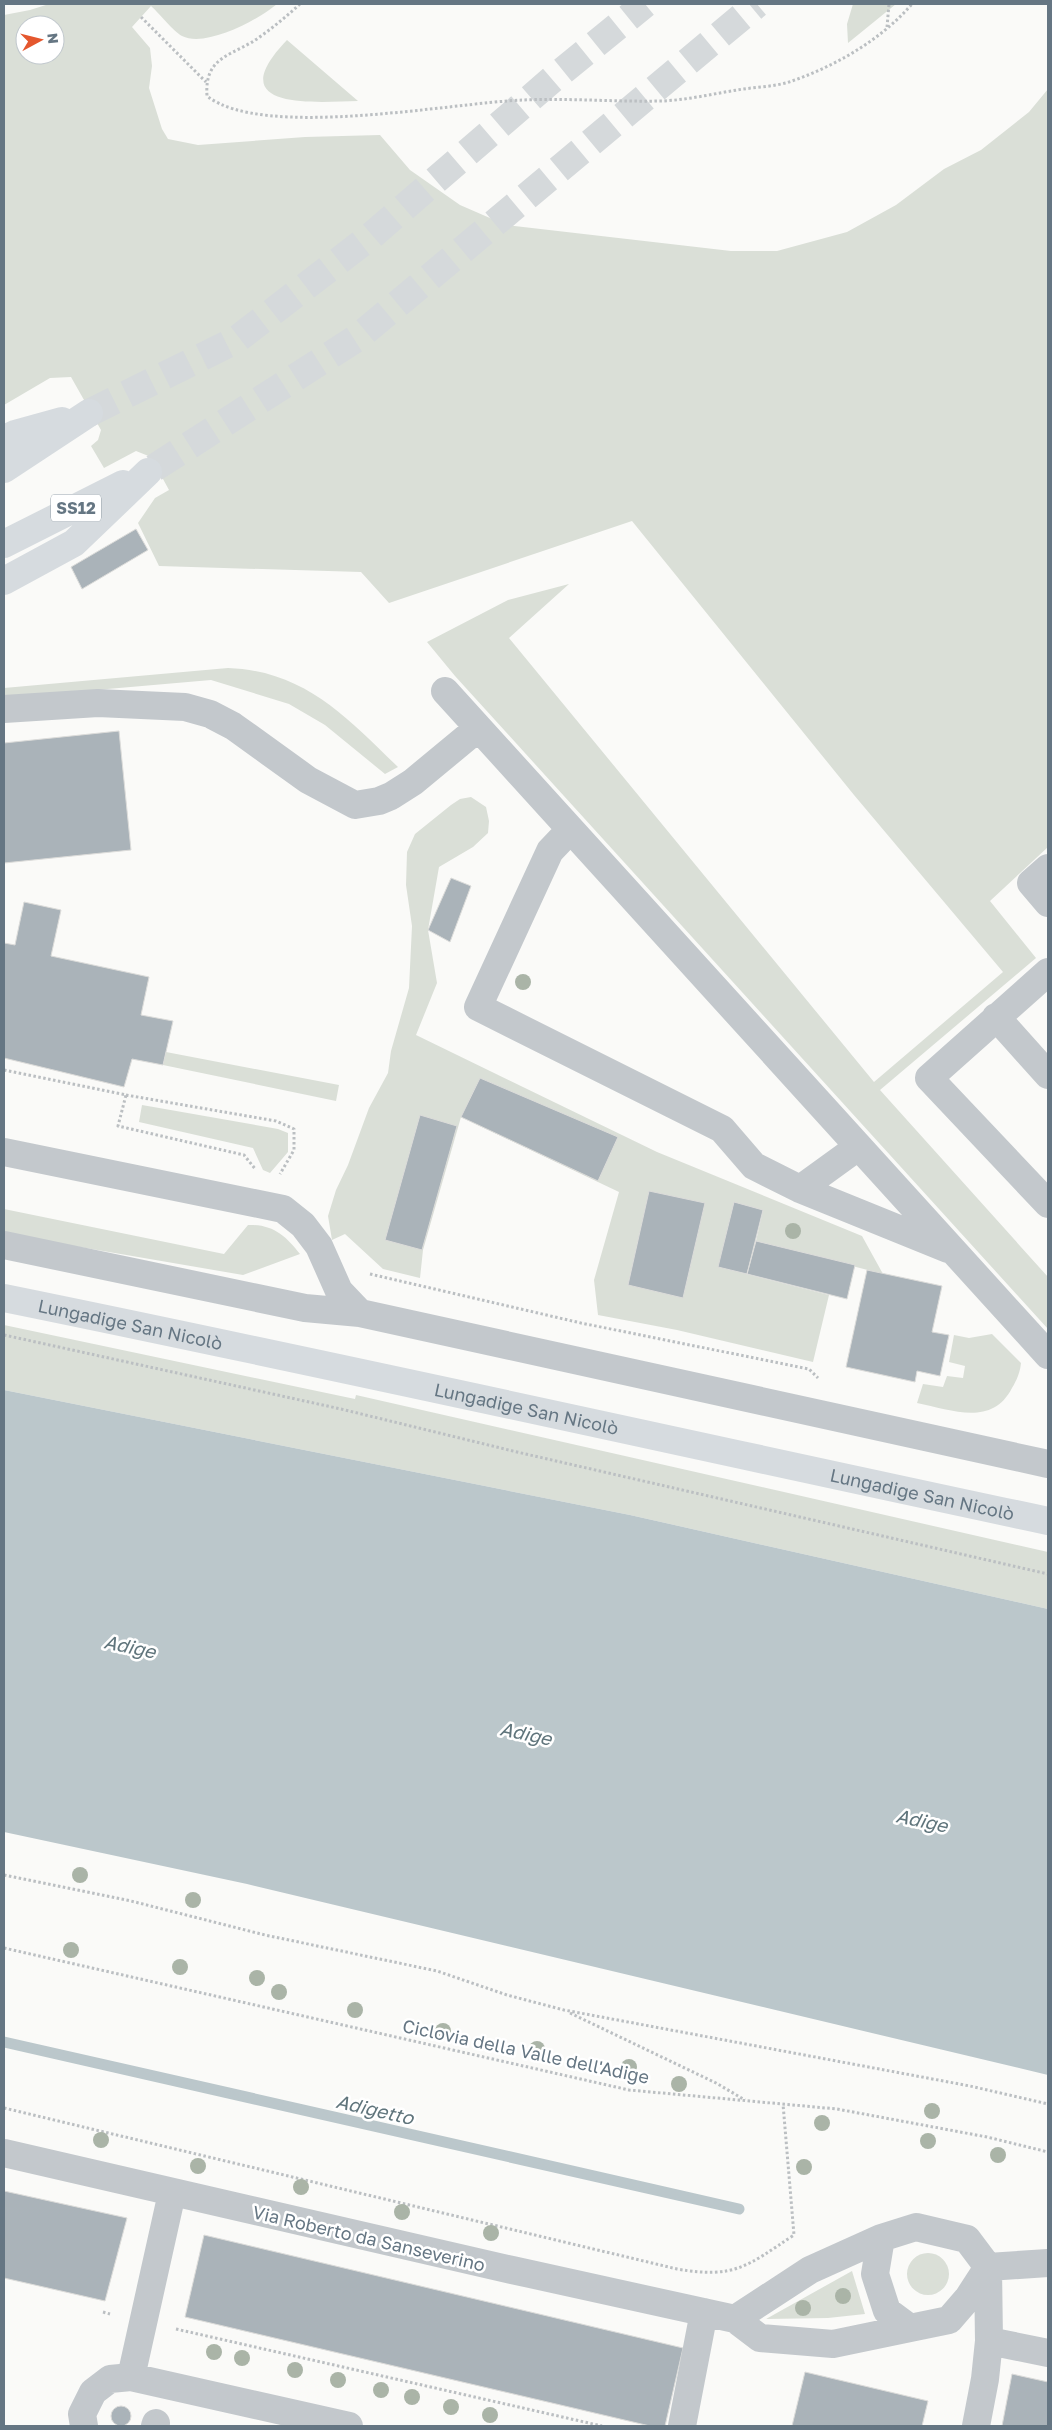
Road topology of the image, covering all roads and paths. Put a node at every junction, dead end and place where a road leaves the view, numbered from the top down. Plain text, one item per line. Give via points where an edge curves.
1 (300, 4) edge
2 (888, 4) edge
3 (912, 4) edge
4 (141, 17) dead end
5 (887, 27) junction
6 (206, 82) junction
7 (4, 439) edge
8 (4, 469) edge
9 (4, 544) edge
10 (4, 581) edge
11 (445, 691) dead end
12 (4, 708) edge
13 (478, 729) junction
14 (570, 830) junction
15 (1048, 868) edge
16 (1048, 902) edge
17 (1048, 972) edge
18 (996, 1017) junction
19 (4, 1070) edge
20 (1048, 1075) edge
21 (126, 1095) junction
22 (858, 1147) junction
23 (4, 1152) edge
24 (261, 1178) dead end
25 (276, 1178) dead end
26 (800, 1189) junction
27 (1048, 1204) edge
28 (4, 1245) edge
29 (954, 1251) junction
30 (4, 1298) edge
31 (360, 1313) junction
32 (4, 1335) edge
33 (1048, 1355) edge
34 (1048, 1464) edge
35 (1048, 1521) edge
36 (1048, 1574) edge
37 (4, 1875) edge
38 (4, 1948) edge
39 (564, 2010) junction
40 (748, 2101) junction
41 (783, 2104) junction
42 (1048, 2104) edge
43 (4, 2108) edge
44 (1048, 2152) edge
45 (4, 2153) edge
46 (172, 2193) junction
47 (881, 2238) junction
48 (1048, 2263) edge
49 (988, 2266) junction
50 (102, 2312) dead end
51 (704, 2312) junction
52 (110, 2314) dead end
53 (735, 2319) junction
54 (910, 2328) junction
55 (175, 2329) dead end
56 (989, 2341) junction
57 (1048, 2353) edge
58 (131, 2376) junction
59 (84, 2426) edge
60 (349, 2426) edge
61 (602, 2426) edge
62 (682, 2426) edge
63 (976, 2426) edge

1 - 6 path via 260,37 227,54 211,68
2 - 5 path
3 - 5 path
4 - 6 path
5 - 6 path via 848,56 788,82 664,101 522,100 311,118 232,110 207,96
7 - 8 main road via 86,415
9 - 10 main road, SS12 via 151,470 74,543
11 - 13 street
12 - 13 street via 98,703 185,708 202,712 233,726 308,780 355,805 391,796
13 - 14 street
14 - 22 street
14 - 26 street via 550,851 478,1007 722,1129 754,1166
15 - 16 street via 1031,883
17 - 18 street
18 - 20 street
18 - 27 street via 929,1078
19 - 21 path
21 - 24 path via 118,1126 244,1155
21 - 25 path via 286,1124 294,1129 294,1150
22 - 26 street
22 - 29 street
23 - 31 street via 283,1209 304,1225 319,1246 339,1292
26 - 29 street
28 - 31 street via 305,1308
29 - 33 street
30 - 35 main road, Lungadige San Nicolò
31 - 34 street
32 - 36 path via 340,1409
37 - 39 path via 131,1901 265,1935 437,1970 507,1995
38 - 40 path, Ciclovia della Valle dell'Adige via 629,2090
39 - 40 path
39 - 42 path via 970,2086
40 - 41 path, Ciclovia della Valle dell'Adige
41 - 43 path via 794,2235 739,2269 719,2273 677,2269
41 - 44 path, Ciclovia della Valle dell'Adige via 837,2109 987,2137
45 - 46 street, Via Roberto da Sanseverino
46 - 51 street, Via Roberto da Sanseverino
46 - 58 street
47 - 49 street via 916,2228 967,2239
47 - 53 street via 810,2270
47 - 54 street via 875,2274 887,2311
48 - 49 street
49 - 54 street, Via Roberto da Sanseverino via 968,2298 948,2320
49 - 56 street
50 - 52 path
51 - 53 street, Via Roberto da Sanseverino
51 - 62 street
53 - 54 street, Via Roberto da Sanseverino via 760,2338 833,2344
55 - 61 path
56 - 57 street
56 - 63 street
58 - 59 street via 110,2379 93,2392 82,2414
58 - 60 street

